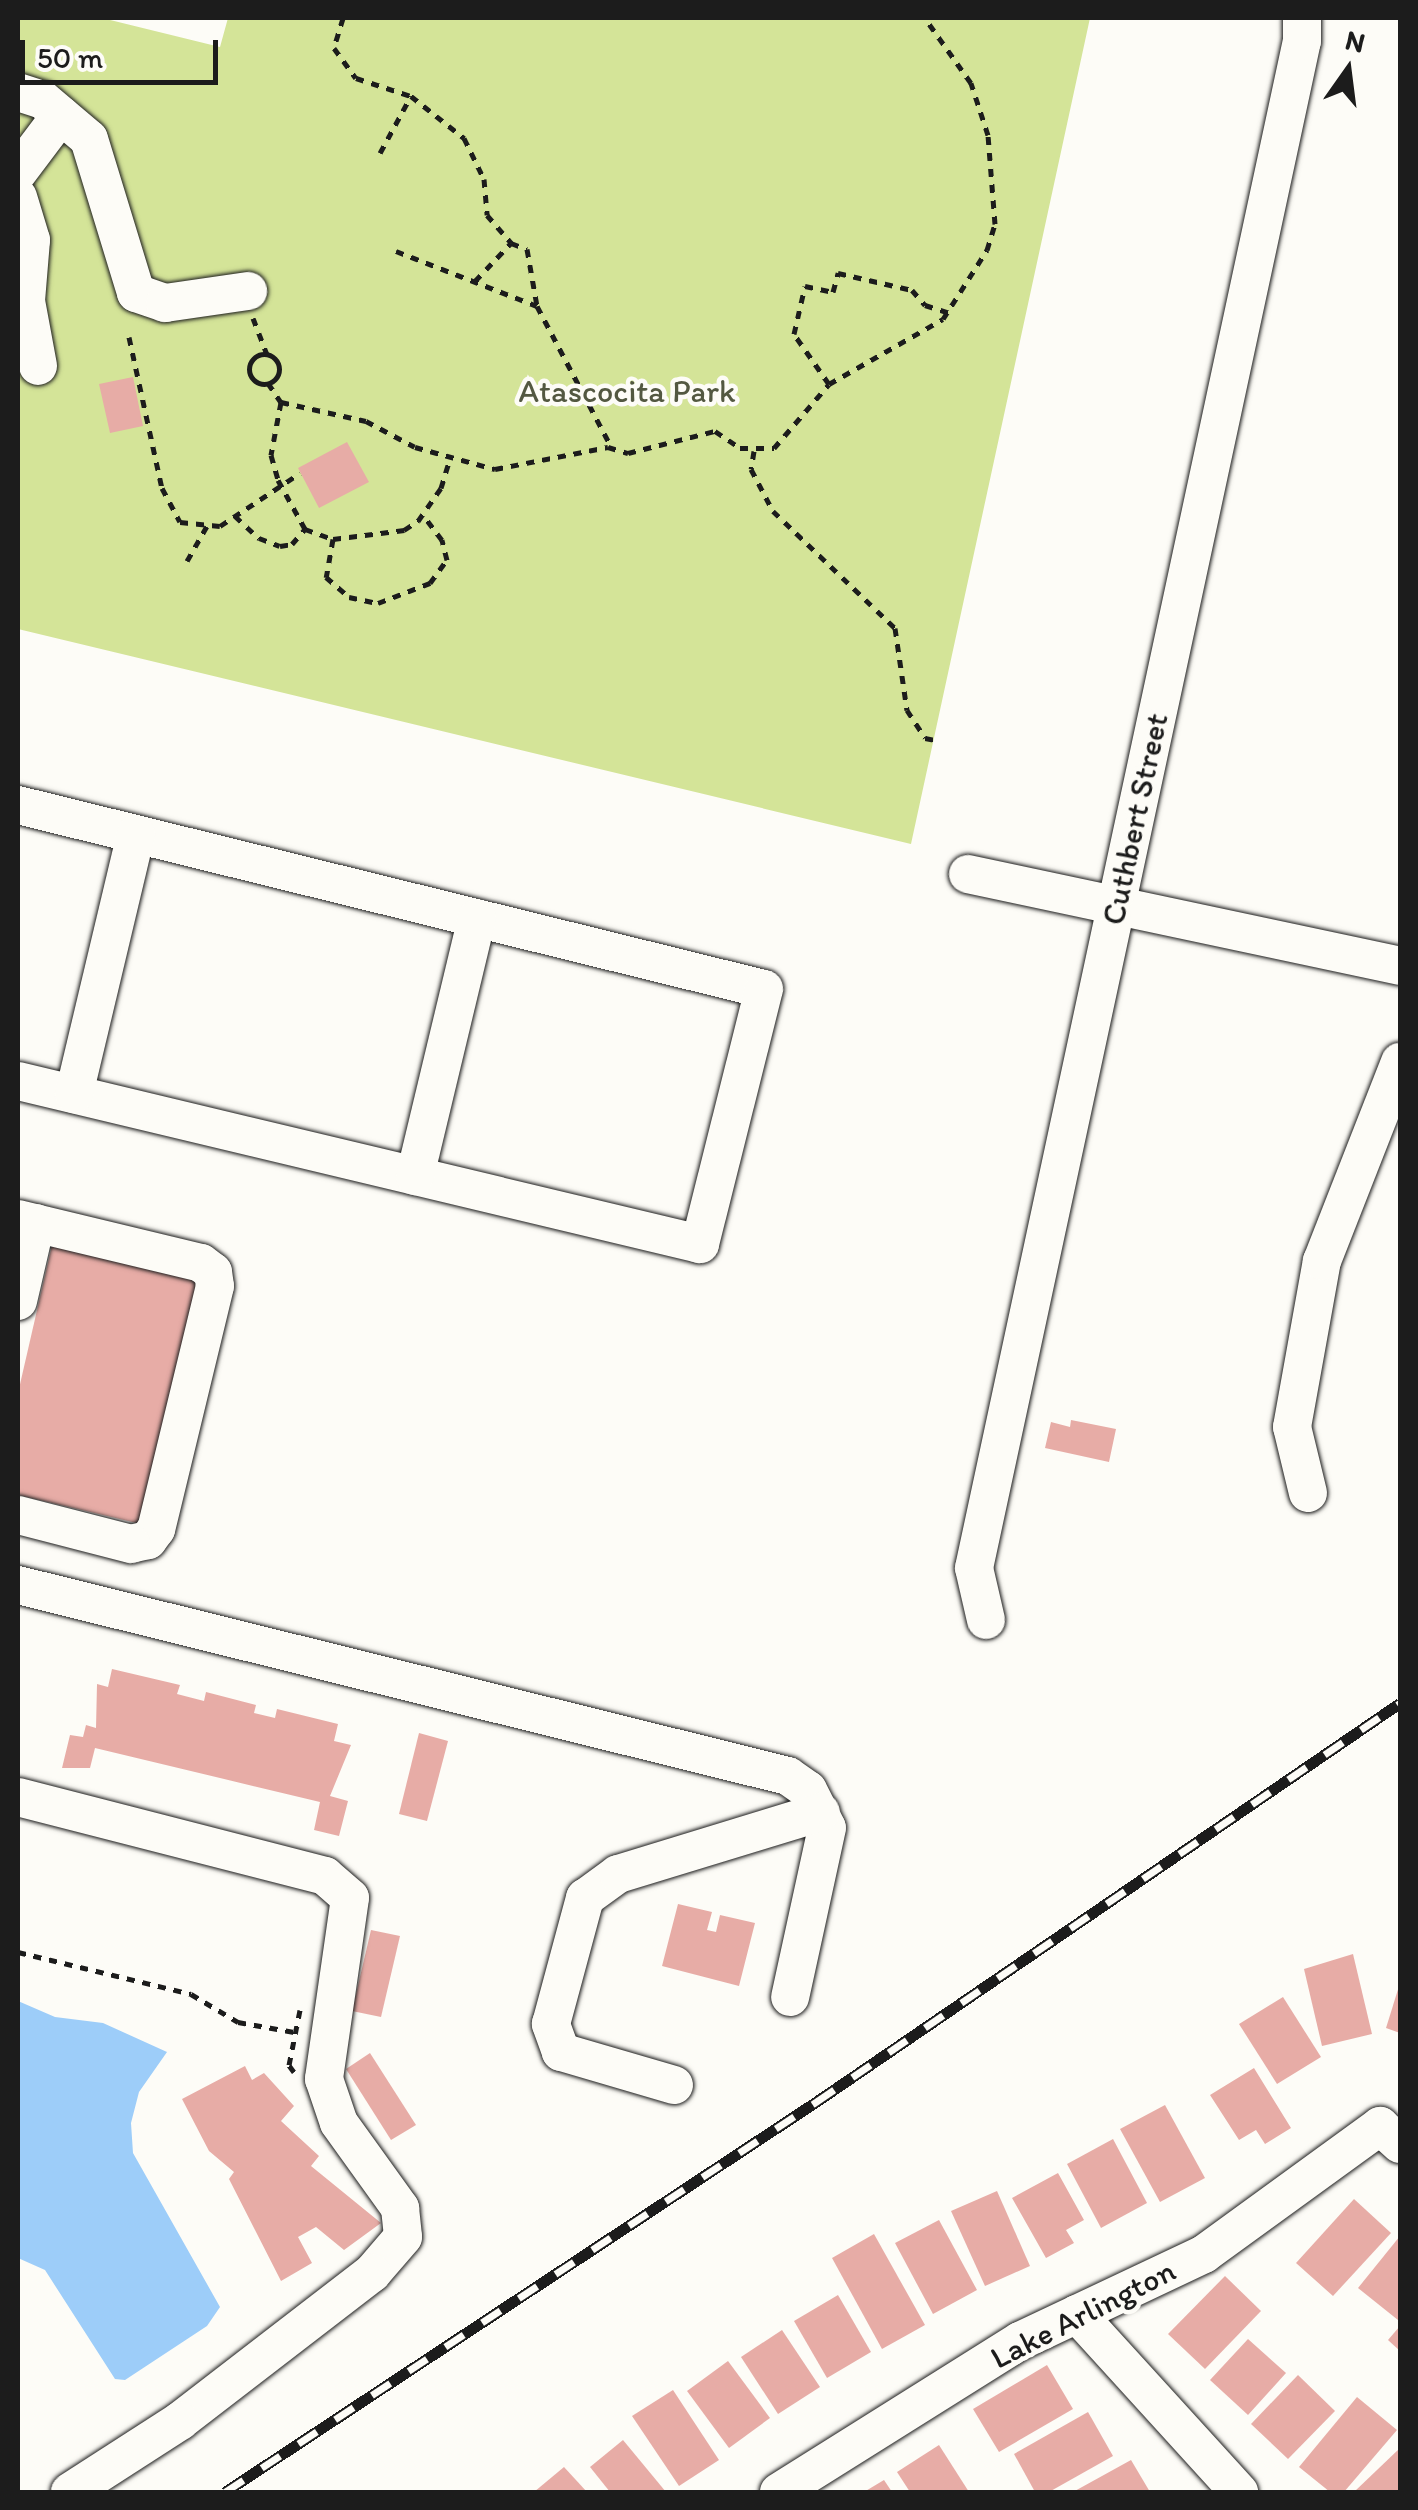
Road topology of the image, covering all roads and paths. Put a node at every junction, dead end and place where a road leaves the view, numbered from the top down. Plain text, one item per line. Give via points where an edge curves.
1 (342, 18) edge
2 (925, 18) edge
3 (1302, 18) edge
4 (18, 92) edge
5 (410, 96) junction
6 (61, 115) junction
7 (380, 153) dead end
8 (18, 172) edge
9 (18, 197) edge
10 (511, 243) junction
11 (396, 252) dead end
12 (475, 281) junction
13 (248, 290) dead end
14 (537, 306) junction
15 (949, 313) junction
16 (129, 337) dead end
17 (38, 366) dead end
18 (268, 383) junction
19 (829, 384) junction
20 (280, 402) junction
21 (612, 448) junction
22 (754, 450) junction
23 (450, 459) junction
24 (300, 473) dead end
25 (280, 484) junction
26 (234, 515) junction
27 (424, 516) junction
28 (207, 526) junction
29 (305, 529) junction
30 (333, 539) junction
31 (186, 561) dead end
32 (940, 741) dead end
33 (18, 805) edge
34 (136, 834) junction
35 (968, 874) dead end
36 (1116, 906) junction
37 (477, 918) junction
38 (1400, 966) edge
39 (1400, 1062) edge
40 (18, 1081) edge
41 (74, 1094) junction
42 (415, 1176) junction
43 (27, 1221) edge
44 (18, 1301) edge
45 (1308, 1493) dead end
46 (18, 1515) edge
47 (18, 1584) edge
48 (986, 1620) dead end
49 (18, 1797) edge
50 (820, 1812) junction
51 (18, 1952) edge
52 (790, 1997) dead end
53 (294, 2032) dead end
54 (674, 2085) dead end
55 (1390, 2135) edge
56 (1077, 2314) junction
57 (70, 2492) edge
58 (779, 2492) edge
59 (1238, 2492) edge

1 - 5 path via 334,48 341,62 369,85
2 - 15 path via 971,83 988,135 995,224 964,295
3 - 36 street, Cuthbert Street
4 - 6 street
5 - 7 path
5 - 10 path via 464,138 484,180 487,215
6 - 8 street
6 - 13 street via 89,139 136,293 164,304
9 - 17 street via 31,240 26,301
10 - 12 path
10 - 14 path via 526,250
11 - 12 path
12 - 14 path via 507,300
14 - 21 path
15 - 19 path
15 - 19 path via 925,305 912,290 838,273 834,292 805,286 794,334
16 - 28 path via 162,488 180,522
18 - 18 path via 278,363 257,355 249,372
18 - 20 path
19 - 22 path via 774,448
20 - 23 path via 366,420
20 - 25 path via 271,455
21 - 22 path via 628,453 715,431
21 - 23 path via 495,470
22 - 32 path via 750,469 773,510 895,628 907,710 925,738
23 - 27 path
24 - 25 path
25 - 26 path
25 - 29 path
26 - 28 path
26 - 29 path via 259,538 280,546 292,544
27 - 30 path via 404,530
27 - 30 path via 447,560 430,583 378,603 349,597 326,577
28 - 31 path
29 - 30 path
33 - 34 street
34 - 37 street
34 - 41 street
35 - 36 street
36 - 38 street
36 - 48 street, Cuthbert Street via 974,1568
37 - 42 street
37 - 42 street via 764,990 700,1244
39 - 45 street via 1322,1261 1292,1427
40 - 41 street
41 - 42 street
43 - 44 street
43 - 46 street via 200,1263 213,1272 215,1286 156,1530 148,1540 130,1544
47 - 50 street via 760,1765 808,1790
49 - 57 street via 326,1876 350,1898 324,2080 339,2123 381,2175 402,2222 403,2237 372,2273 180,2421
50 - 52 street via 826,1850
50 - 54 street via 618,1874 584,1898 551,2024 560,2052
51 - 53 path via 192,1994 238,2022
55 - 56 street, Lake Arlington via 1204,2254
56 - 58 street, Lake Arlington via 1020,2340
56 - 59 street

